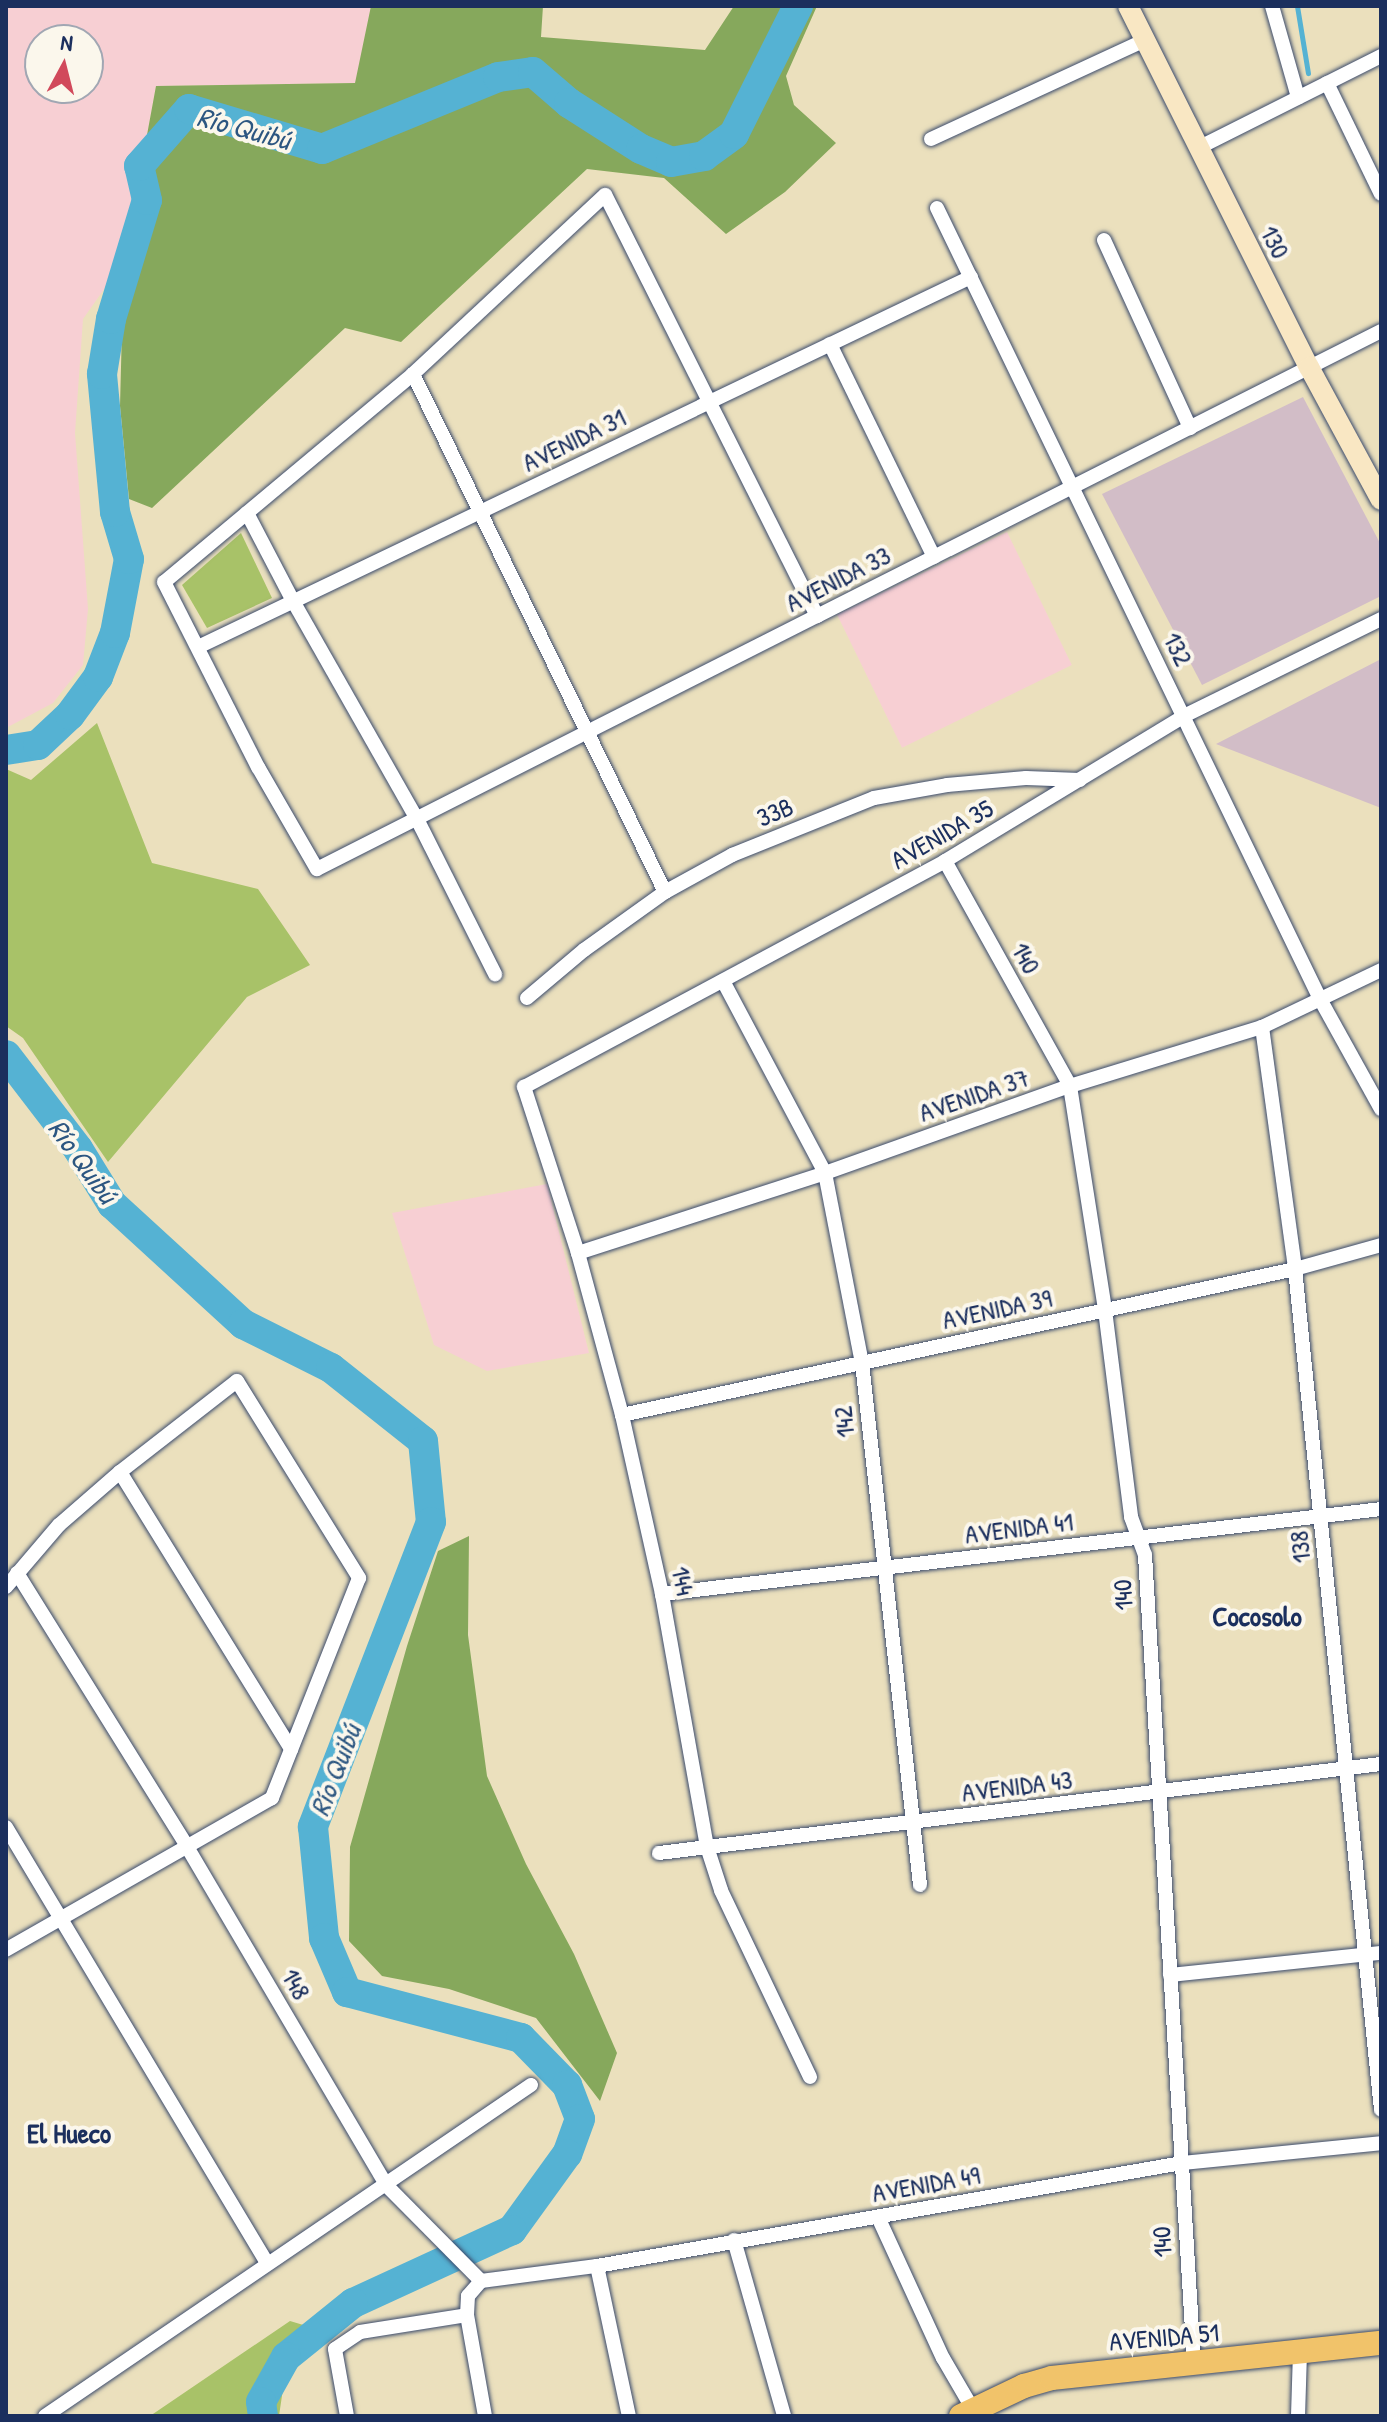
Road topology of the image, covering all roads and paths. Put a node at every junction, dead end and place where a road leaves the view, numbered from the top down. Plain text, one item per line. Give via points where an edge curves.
1 (1128, 6) edge
2 (1272, 6) edge
3 (1145, 40) junction
4 (1381, 56) edge
5 (1327, 83) junction
6 (1298, 97) junction
7 (931, 139) dead end
8 (1198, 148) junction
9 (1381, 194) edge
10 (937, 208) dead end
11 (1104, 240) dead end
12 (971, 277) junction
13 (1381, 331) edge
14 (830, 344) junction
15 (1309, 367) junction
16 (413, 374) junction
17 (709, 402) junction
18 (1190, 428) junction
19 (1073, 487) junction
20 (1381, 500) edge
21 (480, 512) junction
22 (247, 513) junction
23 (934, 557) junction
24 (293, 601) junction
25 (817, 616) junction
26 (1381, 619) edge
27 (198, 647) junction
28 (1184, 716) junction
29 (587, 732) junction
30 (1083, 780) junction
31 (417, 819) junction
32 (945, 861) junction
33 (665, 892) junction
34 (1381, 970) edge
35 (495, 974) dead end
36 (723, 981) junction
37 (527, 998) dead end
38 (1320, 999) junction
39 (1262, 1027) junction
40 (1070, 1086) junction
41 (524, 1087) joint
42 (1381, 1109) edge
43 (825, 1173) junction
44 (1381, 1245) edge
45 (578, 1253) junction
46 (1295, 1269) junction
47 (1105, 1310) junction
48 (862, 1363) junction
49 (622, 1415) junction
50 (120, 1472) junction
51 (1381, 1509) edge
52 (1321, 1516) junction
53 (1138, 1537) junction
54 (883, 1568) junction
55 (17, 1573) junction
56 (6, 1587) edge
57 (662, 1594) junction
58 (291, 1749) junction
59 (1381, 1764) edge
60 (1349, 1768) junction
61 (1160, 1792) junction
62 (911, 1824) junction
63 (6, 1827) edge
64 (186, 1845) junction
65 (707, 1847) junction
66 (659, 1853) dead end
67 (920, 1885) dead end
68 (60, 1919) junction
69 (6, 1950) edge
70 (1381, 1953) edge
71 (1363, 1955) junction
72 (1170, 1975) junction
73 (810, 2077) dead end
74 (531, 2085) dead end
75 (1381, 2110) edge
76 (1381, 2143) edge
77 (1182, 2163) junction
78 (386, 2185) junction
79 (878, 2217) junction
80 (734, 2240) junction
81 (267, 2263) junction
82 (597, 2266) junction
83 (481, 2281) junction
84 (467, 2315) junction
85 (1381, 2343) edge
86 (1300, 2352) junction
87 (1194, 2364) junction
88 (970, 2413) edge
89 (45, 2416) edge
90 (347, 2416) edge
91 (485, 2416) edge
92 (629, 2416) edge
93 (784, 2416) edge
94 (1298, 2416) edge

1 - 3 street, 130
2 - 6 street
3 - 7 street
3 - 8 street, 130
4 - 5 street
5 - 6 street
5 - 9 street
6 - 8 street
8 - 15 street, 130
10 - 12 street, 132
11 - 18 street
12 - 14 street, AVENIDA 31
12 - 19 street, 132
13 - 15 street, AVENIDA 33
14 - 17 street, AVENIDA 31
14 - 23 street
15 - 18 street, AVENIDA 33
15 - 20 street, 130
16 - 17 street via 605,195
16 - 21 street
16 - 22 street
17 - 21 street, AVENIDA 31
17 - 25 street
18 - 19 street, AVENIDA 33
19 - 23 street, AVENIDA 33
19 - 28 street, 132
21 - 24 street, AVENIDA 31
21 - 29 street
22 - 24 street
22 - 27 street via 164,582
23 - 25 street, AVENIDA 33
24 - 27 street, AVENIDA 31
24 - 31 street
25 - 29 street, AVENIDA 33
26 - 28 street, AVENIDA 35
27 - 31 street, AVENIDA 33 via 317,869
28 - 30 street, AVENIDA 35
28 - 38 street, 132
29 - 31 street, AVENIDA 33
29 - 33 street
30 - 32 street, AVENIDA 35
30 - 33 street, 33B via 1010,779 874,798 732,855
31 - 35 street
32 - 36 street, AVENIDA 35
32 - 40 street, 140
33 - 37 street, 33B
34 - 38 street, AVENIDA 37
36 - 41 street, AVENIDA 35
36 - 43 street, 142
38 - 39 street, AVENIDA 37
38 - 42 street, 132
39 - 40 street, AVENIDA 37
39 - 46 street, 138
40 - 43 street, AVENIDA 37
40 - 47 street, 140
41 - 45 street, 144
43 - 45 street, AVENIDA 37
43 - 48 street, 142
44 - 46 street, AVENIDA 39
45 - 49 street, 144
46 - 47 street, AVENIDA 39
46 - 52 street, 138
47 - 48 street, AVENIDA 39
47 - 53 street, 140 via 1131,1517
48 - 49 street, AVENIDA 39
48 - 54 street, 142
49 - 57 street, 144
50 - 55 street via 59,1525
50 - 58 street
50 - 58 street via 237,1381 359,1578
51 - 52 street, AVENIDA 41
52 - 53 street, AVENIDA 41
52 - 60 street, 138
53 - 54 street, AVENIDA 41
53 - 61 street, 140 via 1145,1555
54 - 57 street, AVENIDA 41
54 - 62 street, 142
55 - 56 street
55 - 64 street, 148
57 - 65 street, 144
58 - 64 street via 272,1798
59 - 60 street, AVENIDA 43
60 - 61 street, AVENIDA 43
60 - 71 street, 138
61 - 62 street, AVENIDA 43
61 - 72 street, 140
62 - 65 street, AVENIDA 43
62 - 67 street, 142
63 - 68 street
64 - 68 street
64 - 78 street, 148
65 - 66 street, AVENIDA 43
65 - 73 street, 144 via 721,1890
68 - 69 street
68 - 81 street
70 - 71 street
71 - 72 street
71 - 75 street, 138
72 - 77 street, 140
74 - 78 street
76 - 77 street, AVENIDA 49
77 - 79 street, AVENIDA 49
77 - 87 street, 140
78 - 81 street
78 - 83 street, 148
79 - 80 street, AVENIDA 49
79 - 88 street
80 - 82 street, AVENIDA 49
80 - 93 street
81 - 89 street
82 - 83 street, AVENIDA 49
82 - 92 street
83 - 84 street via 468,2296
84 - 90 street via 360,2332 335,2349
84 - 91 street
85 - 86 main road, AVENIDA 51
86 - 87 main road, AVENIDA 51
86 - 94 street
87 - 88 main road, AVENIDA 51 via 1052,2378

